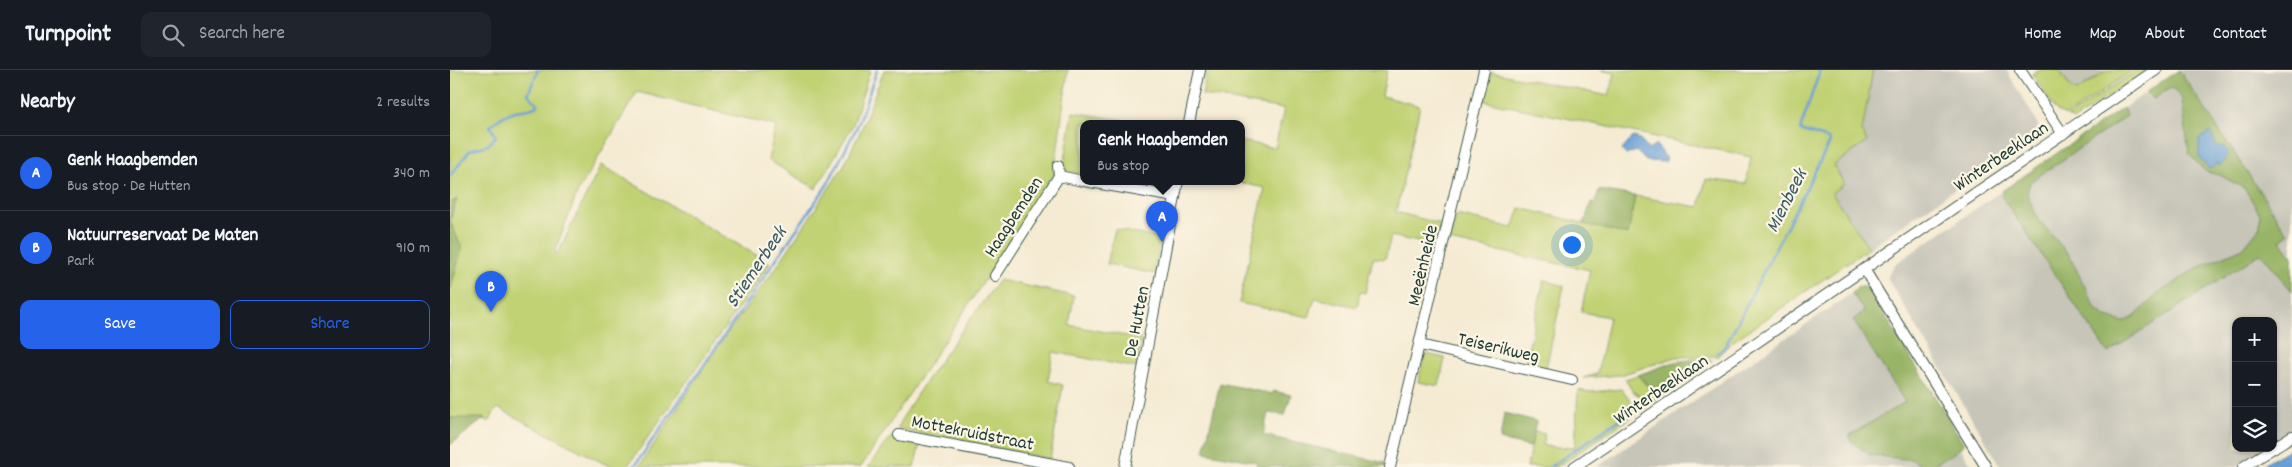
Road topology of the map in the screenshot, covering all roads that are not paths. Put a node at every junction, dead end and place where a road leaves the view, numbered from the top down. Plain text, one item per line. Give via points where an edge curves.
1 (1200, 70) edge
2 (1484, 70) edge
3 (2020, 70) edge
4 (2156, 70) edge
5 (1190, 120) edge
6 (2063, 134) junction
7 (1080, 179) edge
8 (1107, 185) edge
9 (1177, 185) edge
10 (1175, 197) junction
11 (1864, 270) junction
12 (995, 276) dead end
13 (1420, 345) junction
14 (1572, 380) dead end
15 (899, 435) dead end
16 (2292, 436) edge
17 (2277, 445) edge
18 (2267, 452) edge
19 (1069, 467) edge
20 (1125, 467) edge
21 (1390, 467) edge
22 (1574, 467) edge
23 (1986, 467) edge
24 (2243, 467) edge

1 - 5 street
2 - 13 street, Meeënheide
3 - 6 street
4 - 6 street, Winterbeeklaan
6 - 11 street, Winterbeeklaan
7 - 12 street, Haagbemden via 1058,171
8 - 10 street, Haagbemden
9 - 10 street, De Hutten
10 - 20 street, De Hutten
11 - 22 street, Winterbeeklaan
11 - 23 street
13 - 14 street, Teiserikweg
13 - 21 street, Meeënheide
15 - 19 street, Mottekruidstraat
16 - 17 street
18 - 24 street

